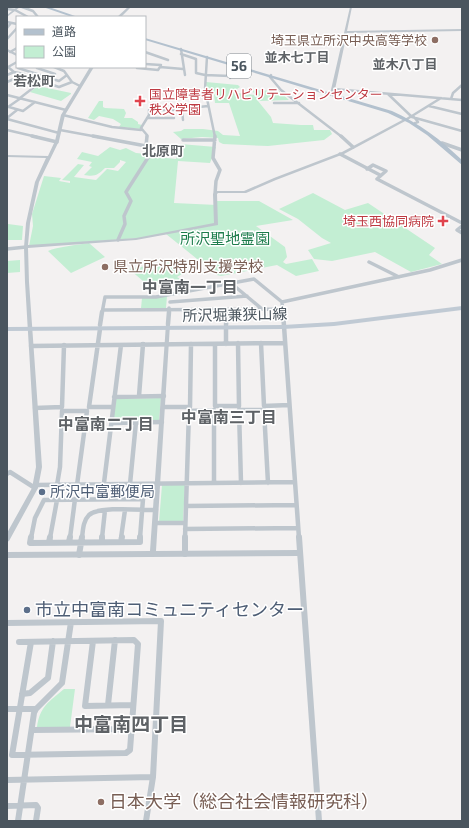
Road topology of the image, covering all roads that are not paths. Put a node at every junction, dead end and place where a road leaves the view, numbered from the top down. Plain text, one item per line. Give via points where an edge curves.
1 (21, 7) edge
2 (45, 7) edge
3 (127, 7) edge
4 (130, 7) edge
5 (351, 7) edge
6 (7, 8) edge
7 (28, 9) junction
8 (15, 10) junction
9 (34, 12) junction
10 (22, 13) junction
11 (7, 16) edge
12 (26, 16) edge
13 (29, 16) edge
14 (37, 16) edge
15 (72, 16) edge
16 (117, 16) edge
17 (120, 16) edge
18 (7, 22) edge
19 (11, 23) junction
20 (16, 24) edge
21 (7, 28) edge
22 (16, 29) edge
23 (462, 30) edge
24 (346, 32) junction
25 (8, 36) edge
26 (146, 38) edge
27 (7, 39) edge
28 (146, 52) edge
29 (181, 52) junction
30 (207, 57) junction
31 (160, 58) junction
32 (168, 60) dead end
33 (16, 63) edge
34 (146, 64) edge
35 (159, 66) junction
36 (18, 68) edge
37 (39, 68) edge
38 (56, 68) edge
39 (91, 68) edge
40 (137, 68) edge
41 (183, 69) junction
42 (28, 71) junction
43 (14, 72) junction
44 (7, 75) edge
45 (22, 75) junction
46 (67, 75) junction
47 (185, 75) dead end
48 (206, 75) junction
49 (271, 75) junction
50 (49, 78) junction
51 (230, 78) dead end
52 (42, 81) junction
53 (7, 82) edge
54 (72, 82) junction
55 (462, 85) edge
56 (80, 86) junction
57 (333, 92) junction
58 (388, 94) junction
59 (7, 95) edge
60 (21, 98) junction
61 (441, 98) junction
62 (451, 99) junction
63 (462, 100) edge
64 (35, 102) junction
65 (274, 103) dead end
66 (299, 103) junction
67 (208, 106) junction
68 (429, 106) junction
69 (8, 108) edge
70 (182, 109) junction
71 (17, 110) junction
72 (66, 110) junction
73 (462, 114) edge
74 (63, 115) junction
75 (413, 117) junction
76 (7, 118) edge
77 (147, 118) junction
78 (174, 118) dead end
79 (407, 119) junction
80 (183, 120) dead end
81 (415, 124) junction
82 (7, 130) edge
83 (141, 130) junction
84 (59, 131) junction
85 (462, 131) edge
86 (183, 140) dead end
87 (215, 140) junction
88 (57, 142) junction
89 (442, 143) junction
90 (146, 146) junction
91 (353, 147) junction
92 (462, 150) edge
93 (340, 154) junction
94 (7, 156) edge
95 (49, 157) junction
96 (462, 163) edge
97 (367, 169) junction
98 (380, 175) junction
99 (215, 194) junction
100 (461, 222) edge
101 (462, 226) edge
102 (462, 233) edge
103 (118, 240) junction
104 (26, 247) junction
105 (7, 249) edge
106 (462, 260) edge
107 (369, 262) dead end
108 (399, 277) junction
109 (232, 284) junction
110 (170, 294) junction
111 (247, 296) junction
112 (170, 302) junction
113 (282, 302) junction
114 (462, 307) edge
115 (227, 309) junction
116 (262, 309) junction
117 (282, 309) junction
118 (103, 310) junction
119 (169, 310) junction
120 (7, 325) edge
121 (283, 325) junction
122 (168, 326) junction
123 (226, 326) junction
124 (30, 327) junction
125 (100, 327) junction
126 (7, 329) edge
127 (261, 343) junction
128 (284, 343) junction
129 (121, 344) junction
130 (143, 344) junction
131 (167, 344) junction
132 (192, 344) junction
133 (215, 344) junction
134 (226, 344) junction
135 (238, 344) junction
136 (64, 345) junction
137 (97, 345) junction
138 (31, 346) junction
139 (138, 396) junction
140 (164, 396) junction
141 (114, 397) junction
142 (288, 405) junction
143 (114, 407) junction
144 (163, 407) junction
145 (35, 408) junction
146 (136, 422) junction
147 (162, 422) junction
148 (112, 423) junction
149 (7, 474) edge
150 (241, 482) junction
151 (294, 482) junction
152 (158, 483) junction
153 (187, 483) junction
154 (214, 483) junction
155 (268, 483) junction
156 (104, 484) junction
157 (130, 484) junction
158 (57, 485) junction
159 (77, 485) junction
160 (35, 487) junction
161 (102, 499) junction
162 (57, 500) junction
163 (75, 500) junction
164 (296, 505) junction
165 (186, 506) junction
166 (105, 510) junction
167 (125, 510) junction
168 (143, 510) junction
169 (156, 510) junction
170 (155, 523) junction
171 (185, 526) junction
172 (298, 528) junction
173 (7, 539) edge
174 (69, 542) junction
175 (81, 542) junction
176 (102, 542) junction
177 (121, 542) junction
178 (49, 543) junction
179 (299, 552) junction
180 (153, 554) junction
181 (184, 554) junction
182 (79, 555) junction
183 (7, 556) edge
184 (7, 622) edge
185 (71, 622) junction
186 (115, 640) junction
187 (53, 641) junction
188 (68, 641) junction
189 (93, 641) junction
190 (19, 642) dead end
191 (31, 642) junction
192 (22, 694) junction
193 (133, 705) junction
194 (108, 706) junction
195 (7, 709) edge
196 (19, 709) junction
197 (36, 709) junction
198 (132, 729) junction
199 (32, 730) junction
200 (28, 755) junction
201 (153, 777) junction
202 (7, 780) edge
203 (24, 780) junction
204 (20, 805) junction
205 (7, 806) edge
206 (18, 821) edge
207 (36, 821) edge
208 (146, 821) edge
209 (319, 821) edge

1 - 7 street
1 - 8 street
2 - 15 main road
3 - 16 street
4 - 17 street
5 - 24 street
6 - 8 street
7 - 9 street
7 - 10 street
8 - 10 street
8 - 11 street
9 - 13 street
9 - 14 street
10 - 12 street
18 - 19 street
19 - 20 street
19 - 21 street
22 - 25 street
23 - 24 street
24 - 57 street
25 - 27 street
26 - 29 main road, 56
28 - 31 street
29 - 30 main road, 56
29 - 41 street
29 - 48 street via 196,58 196,73
30 - 48 street
30 - 49 main road, 56
31 - 32 street
31 - 35 street
33 - 43 street via 8,68
34 - 35 street
35 - 40 street via 158,70
35 - 41 street
36 - 42 street
37 - 50 street via 55,74
38 - 46 street
39 - 56 street
41 - 47 street
42 - 45 street
42 - 50 street
43 - 44 street
43 - 45 street
45 - 52 street
45 - 53 street
46 - 50 street via 59,81
46 - 54 street
48 - 51 street
48 - 67 street
49 - 57 main road, 56
49 - 66 street via 281,90
52 - 54 street via 60,87
52 - 60 street
54 - 56 street
55 - 62 street via 453,93
56 - 72 street
57 - 58 street
57 - 79 main road, 56
58 - 61 street
58 - 75 street
59 - 60 street
60 - 64 street
60 - 69 street
61 - 62 street
61 - 68 street
62 - 63 street
64 - 71 street via 23,111
64 - 72 street
65 - 66 street
66 - 91 street
67 - 70 street
67 - 87 street
68 - 73 street
68 - 75 street
69 - 71 street
70 - 77 street via 149,110
70 - 80 street
71 - 76 street
72 - 74 street
74 - 83 street via 120,129
74 - 84 street
75 - 79 street
75 - 81 street via 418,122
75 - 85 street
76 - 84 street
77 - 78 street
77 - 83 street
79 - 81 main road, 56
79 - 91 street
81 - 89 main road, 56
82 - 88 street
83 - 90 street via 146,135
84 - 88 street
84 - 90 street
86 - 87 street
87 - 99 street via 213,158 220,170
88 - 95 street
89 - 92 street
89 - 96 main road, 56
90 - 103 street via 149,156 126,192 131,201
91 - 93 street
93 - 97 street
93 - 99 street via 245,192
94 - 95 street
95 - 104 street via 36,189 29,217
97 - 98 street
97 - 98 street via 373,165 386,171
98 - 100 street via 377,179
99 - 103 street via 216,224
101 - 102 street via 457,230
103 - 104 street
104 - 105 street
104 - 124 street
106 - 108 street
107 - 108 street
108 - 113 street
109 - 110 street
109 - 111 street
109 - 113 street via 254,279
110 - 112 street
110 - 118 street via 156,297 105,297
111 - 112 street
111 - 116 street
112 - 119 street
113 - 117 street
114 - 121 main road, 所沢堀兼狭山線 via 334,324
115 - 116 street
115 - 119 street
115 - 123 street
116 - 117 street
117 - 121 street
118 - 119 street
118 - 125 street
119 - 122 street
120 - 124 main road, 所沢堀兼狭山線
121 - 123 main road, 所沢堀兼狭山線
121 - 128 street
122 - 123 main road, 所沢堀兼狭山線
122 - 125 main road, 所沢堀兼狭山線
122 - 131 street
123 - 134 street
124 - 125 main road, 所沢堀兼狭山線
124 - 126 main road, 所沢堀兼狭山線
124 - 138 street
125 - 137 street
127 - 128 street
127 - 135 street
127 - 142 street via 264,406
128 - 142 street
129 - 130 street
129 - 137 street
129 - 141 street
130 - 131 street
130 - 139 street
131 - 132 street
131 - 140 street
132 - 133 street
132 - 144 street via 190,406
133 - 134 street
133 - 135 street via 215,406 239,406
134 - 135 street
136 - 137 street
136 - 138 street
136 - 145 street via 62,407
137 - 143 street via 89,407
138 - 145 street
139 - 140 street
139 - 141 street
140 - 144 street
141 - 143 street
142 - 151 street
143 - 148 street
144 - 147 street
145 - 160 street via 39,467
146 - 147 street
146 - 148 street
146 - 157 street
147 - 152 street
148 - 156 street
149 - 160 street via 10,472
150 - 154 street
150 - 155 street
150 - 155 street via 239,410 264,410
151 - 155 street
151 - 164 street
152 - 153 street
152 - 157 street
152 - 169 street
153 - 154 street
153 - 154 street via 189,411 214,410
153 - 165 street
156 - 157 street
156 - 159 street
156 - 161 street
158 - 159 street
158 - 159 street via 62,411 88,411
158 - 160 street
160 - 173 street
161 - 163 street
161 - 168 street via 143,499
162 - 163 street
162 - 178 street
162 - 178 street via 44,500 35,518 30,543
163 - 174 street
164 - 165 street
164 - 172 street
165 - 171 street
166 - 167 street
166 - 175 street via 93,512 86,518
166 - 176 street
167 - 168 street
167 - 177 street
168 - 169 street
168 - 177 street via 140,542
169 - 170 street
170 - 171 street
170 - 180 street
171 - 172 street
171 - 181 street
172 - 179 street
174 - 175 street
174 - 178 street
175 - 176 street
175 - 182 street
176 - 177 street
179 - 181 street
179 - 209 street
180 - 181 street
180 - 182 street
182 - 183 street
184 - 185 street
185 - 188 street
185 - 201 street via 161,622
186 - 189 street
186 - 193 street via 134,640 138,644
186 - 194 street
187 - 188 street
187 - 191 street
187 - 192 street via 48,678 30,693
188 - 189 street
188 - 197 street via 60,686
189 - 194 street via 85,706
190 - 191 street
191 - 192 street
192 - 196 street
193 - 194 street
193 - 198 street
195 - 196 street
196 - 197 street
196 - 200 street via 12,755
197 - 199 street
198 - 199 street
198 - 200 street via 130,750 126,754
199 - 200 street
200 - 203 street
201 - 203 street
201 - 208 street
202 - 203 street
203 - 204 street
204 - 205 street
204 - 206 street
204 - 207 street via 36,805

